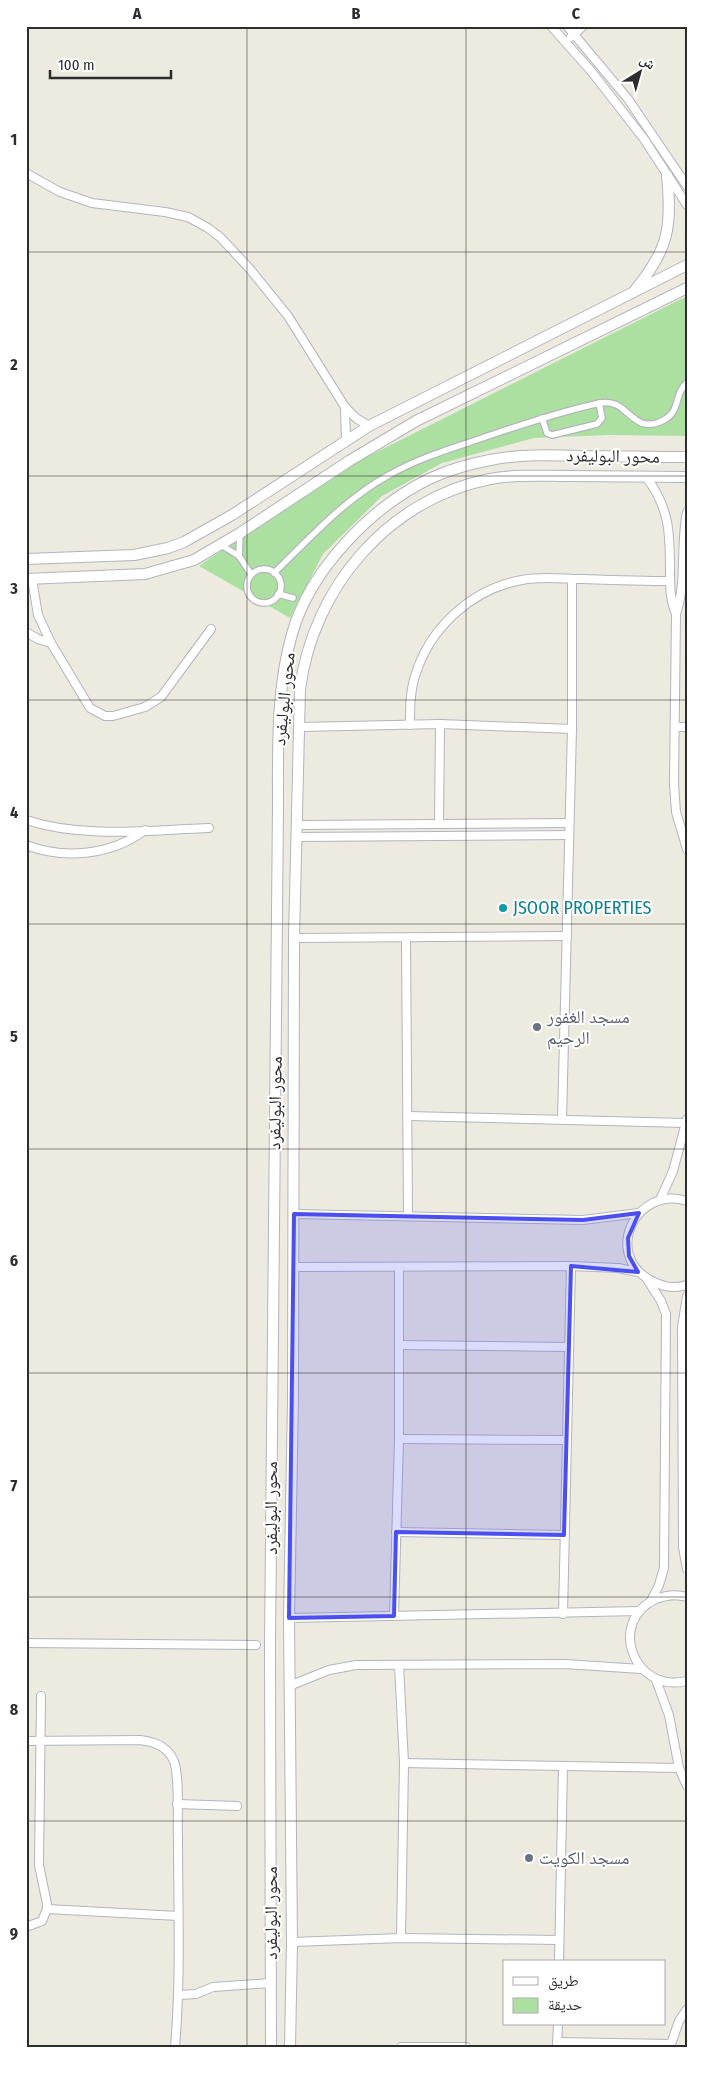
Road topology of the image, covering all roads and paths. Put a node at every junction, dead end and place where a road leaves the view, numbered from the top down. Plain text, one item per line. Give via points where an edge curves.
1 (551, 26) edge
2 (567, 26) edge
3 (583, 26) edge
4 (575, 34) junction
5 (566, 42) junction
6 (26, 173) edge
7 (667, 175) junction
8 (687, 186) edge
9 (687, 205) edge
10 (687, 264) edge
11 (687, 288) edge
12 (632, 293) junction
13 (687, 383) edge
14 (598, 403) junction
15 (344, 407) junction
16 (542, 418) junction
17 (369, 426) junction
18 (346, 441) junction
19 (687, 457) edge
20 (646, 477) junction
21 (687, 477) edge
22 (687, 512) edge
23 (240, 533) junction
24 (221, 545) junction
25 (239, 556) junction
26 (26, 559) edge
27 (274, 573) junction
28 (251, 574) junction
29 (29, 579) edge
30 (572, 579) junction
31 (670, 582) junction
32 (278, 594) junction
33 (293, 598) dead end
34 (676, 614) junction
35 (211, 629) dead end
36 (26, 632) edge
37 (51, 643) junction
38 (440, 724) junction
39 (410, 725) junction
40 (299, 727) junction
41 (674, 727) junction
42 (687, 727) edge
43 (572, 729) junction
44 (26, 820) edge
45 (570, 823) junction
46 (439, 824) junction
47 (296, 825) junction
48 (209, 828) dead end
49 (145, 830) junction
50 (569, 835) junction
51 (296, 837) junction
52 (26, 845) edge
53 (687, 849) edge
54 (567, 936) junction
55 (294, 938) junction
56 (406, 938) junction
57 (408, 1116) junction
58 (562, 1119) junction
59 (686, 1121) edge
60 (660, 1200) junction
61 (687, 1201) edge
62 (639, 1213) junction
63 (294, 1214) junction
64 (408, 1216) junction
65 (571, 1266) junction
66 (294, 1267) junction
67 (399, 1267) junction
68 (638, 1272) junction
69 (647, 1279) junction
70 (687, 1285) edge
71 (687, 1296) edge
72 (400, 1345) junction
73 (569, 1347) junction
74 (399, 1439) junction
75 (567, 1440) junction
76 (396, 1532) junction
77 (564, 1535) junction
78 (687, 1569) edge
79 (687, 1597) edge
80 (651, 1601) junction
81 (640, 1611) junction
82 (562, 1614) junction
83 (394, 1616) junction
84 (289, 1618) junction
85 (26, 1642) edge
86 (256, 1645) dead end
87 (399, 1665) junction
88 (642, 1669) junction
89 (656, 1680) junction
90 (687, 1681) edge
91 (289, 1686) junction
92 (40, 1696) dead end
93 (26, 1741) edge
94 (40, 1741) junction
95 (404, 1763) junction
96 (563, 1766) junction
97 (679, 1768) junction
98 (687, 1786) edge
99 (177, 1804) junction
100 (237, 1806) dead end
101 (47, 1909) junction
102 (178, 1916) junction
103 (26, 1927) edge
104 (401, 1938) junction
105 (559, 1940) junction
106 (292, 1942) junction
107 (559, 1960) edge
108 (271, 1983) junction
109 (179, 1995) junction
110 (687, 2009) edge
111 (558, 2026) edge
112 (557, 2044) edge
113 (670, 2045) edge
114 (175, 2047) edge
115 (271, 2047) edge
116 (290, 2047) edge
117 (400, 2047) edge
118 (466, 2047) edge

1 - 5 street
2 - 4 street
3 - 4 street
4 - 5 street
4 - 8 street via 628,99
5 - 7 street via 644,139
6 - 15 street via 60,192 92,203 165,212 188,217 208,228 249,268 288,316
7 - 9 street
7 - 12 street via 670,206 667,232 657,258
10 - 12 street
11 - 23 street via 416,421
12 - 17 street
13 - 14 street via 680,390 672,413 656,423 637,421 616,403
14 - 16 street
14 - 16 street via 602,418 597,424 552,435 547,433
15 - 17 street
15 - 18 street
16 - 27 street via 451,448 390,474 332,517
17 - 18 street
18 - 26 street via 216,524 168,548 134,555
19 - 108 street, محور البوليفرد via 500,459 460,467 430,479 401,495 348,540 308,596 292,633 280,699 278,774 271,1516
20 - 21 street, محور البوليفرد
20 - 31 street via 658,494 668,523
20 - 40 street, محور البوليفرد via 523,475 492,478 446,492 406,515 359,557 338,582 322,610 302,673
22 - 34 street via 681,595
23 - 24 street
23 - 25 street
24 - 25 street
24 - 29 street via 183,565 146,574
25 - 28 street
27 - 28 street via 260,569
27 - 32 street via 280,583
28 - 32 street via 247,590 253,599 264,603 275,599
29 - 37 street via 38,615
30 - 31 street
30 - 39 street via 545,578 509,583 478,596 450,617 423,655 414,678
30 - 43 street
31 - 34 street
32 - 33 street
34 - 41 street
35 - 37 street via 161,697 145,707 113,716 90,708
36 - 37 street
38 - 39 street
38 - 43 street
38 - 46 street
39 - 40 street
40 - 47 street, محور البوليفرد
41 - 42 street
41 - 53 street via 676,812
43 - 45 street
44 - 49 street via 76,830
45 - 46 street
45 - 50 street
46 - 47 street
47 - 51 street, محور البوليفرد
48 - 49 street
49 - 52 street via 121,844 93,852 56,852
50 - 51 street
50 - 54 street
51 - 55 street, محور البوليفرد
54 - 56 street
54 - 58 street
55 - 56 street
55 - 63 street, محور البوليفرد
56 - 57 street
57 - 58 street
57 - 64 street
58 - 59 street
59 - 60 street via 673,1171
60 - 61 street
60 - 62 street
62 - 64 street via 583,1220
62 - 68 street via 628,1238 629,1256
63 - 64 street
63 - 66 street, محور البوليفرد
65 - 67 street
65 - 68 street
65 - 73 street
66 - 67 street
66 - 84 street, محور البوليفرد
67 - 72 street
68 - 69 street
69 - 70 street via 669,1288
69 - 80 street via 666,1314 664,1568
71 - 78 street via 682,1327 683,1547
72 - 73 street
72 - 74 street
73 - 75 street
74 - 75 street
74 - 76 street
75 - 77 street
76 - 77 street
76 - 83 street
77 - 82 street
79 - 80 street via 672,1595
80 - 81 street
81 - 82 street
81 - 88 street via 630,1634 634,1658
82 - 83 street
83 - 84 street
84 - 91 street, محور البوليفرد
85 - 86 street
87 - 88 street via 565,1664
87 - 91 street via 342,1666
87 - 95 street
88 - 89 street
89 - 90 street via 668,1683
89 - 97 street via 670,1715
91 - 106 street, محور البوليفرد
92 - 94 street
93 - 94 street
94 - 99 street via 154,1742 163,1747 173,1760
94 - 101 street via 39,1865
95 - 96 street
95 - 104 street
96 - 97 street
96 - 105 street
97 - 98 street
99 - 100 street
99 - 102 street
101 - 102 street
101 - 103 street via 42,1921
102 - 109 street
104 - 105 street
104 - 106 street
105 - 107 street
106 - 116 street, محور البوليفرد
108 - 109 street via 213,1987 196,1994
108 - 115 street, محور البوليفرد
109 - 114 street
110 - 113 street
111 - 112 street
112 - 113 street
117 - 118 street

